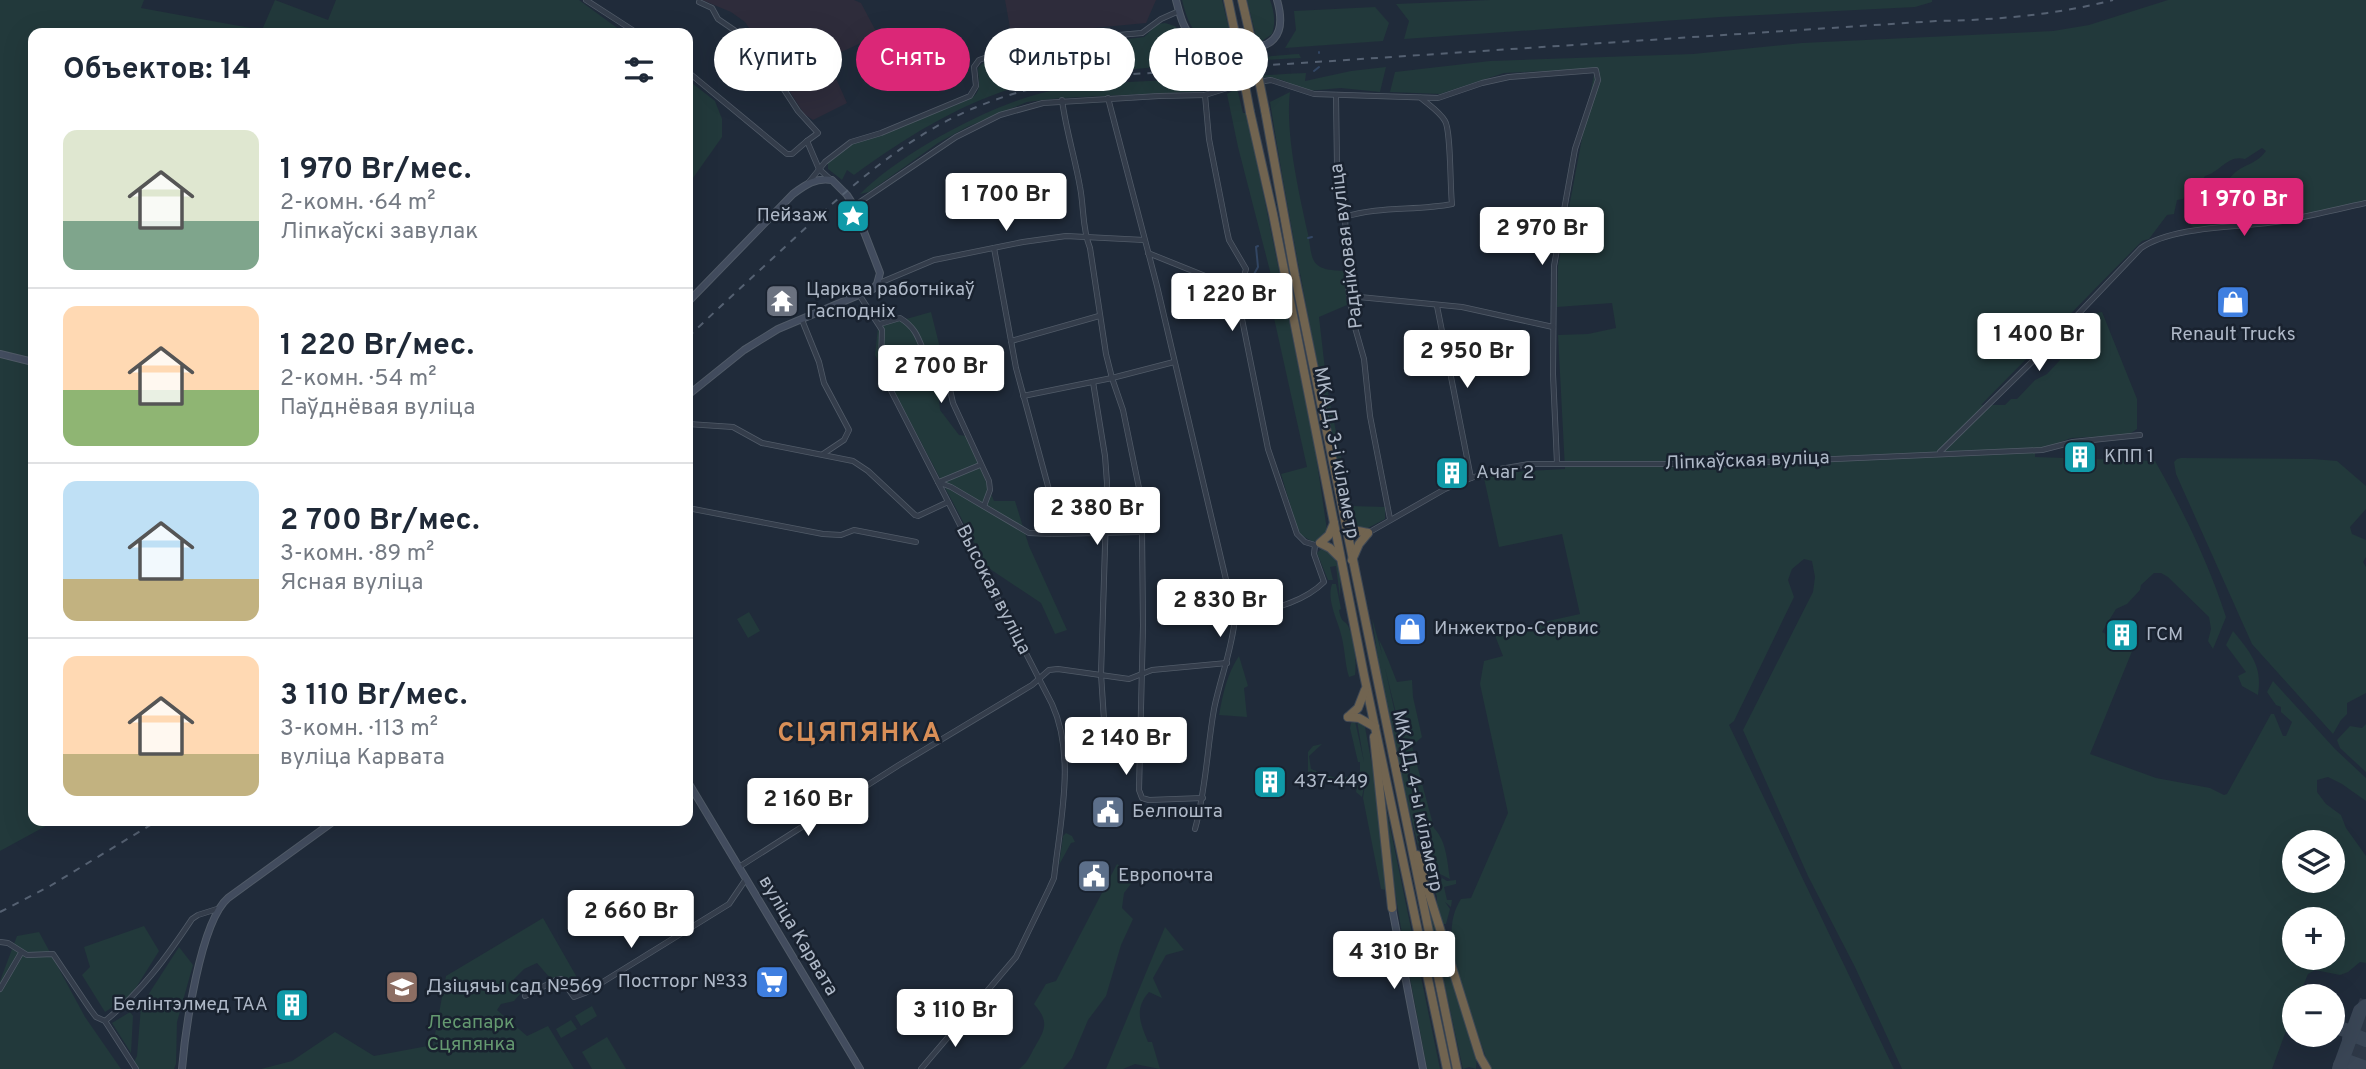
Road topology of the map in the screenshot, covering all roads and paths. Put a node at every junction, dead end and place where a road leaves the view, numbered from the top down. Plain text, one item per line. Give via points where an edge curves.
1 (586, 0) edge
2 (1177, 0) edge
3 (1228, 0) edge
4 (1242, 0) edge
5 (1277, 0) edge
6 (699, 2) edge
7 (1179, 11) junction
8 (629, 28) edge
9 (693, 76) edge
10 (1205, 95) junction
11 (1336, 95) junction
12 (1108, 98) junction
13 (1422, 98) junction
14 (1062, 100) junction
15 (807, 141) junction
16 (820, 169) junction
17 (832, 180) junction
18 (808, 183) junction
19 (2366, 203) edge
20 (854, 206) junction
21 (1345, 217) junction
22 (1086, 238) junction
23 (1144, 240) junction
24 (994, 248) junction
25 (1148, 253) junction
26 (877, 284) junction
27 (1240, 290) junction
28 (860, 296) junction
29 (1349, 296) junction
30 (693, 297) edge
31 (1437, 306) junction
32 (1099, 316) junction
33 (802, 320) junction
34 (880, 324) junction
35 (1553, 327) junction
36 (1011, 341) junction
37 (0, 354) edge
38 (28, 361) edge
39 (1174, 362) junction
40 (1112, 378) junction
41 (1093, 382) junction
42 (693, 391) edge
43 (1023, 396) junction
44 (693, 424) edge
45 (2140, 435) dead end
46 (1939, 453) junction
47 (823, 454) junction
48 (1557, 463) junction
49 (980, 464) junction
50 (1471, 478) junction
51 (938, 482) junction
52 (948, 502) junction
53 (984, 506) junction
54 (693, 509) edge
55 (1343, 515) junction
56 (1390, 519) junction
57 (1334, 523) junction
58 (1142, 532) junction
59 (1368, 533) junction
60 (1052, 534) junction
61 (1106, 534) junction
62 (916, 542) dead end
63 (1317, 544) junction
64 (1341, 559) junction
65 (1352, 561) junction
66 (1235, 618) junction
67 (1227, 663) junction
68 (1373, 663) joint
69 (1362, 665) joint
70 (1101, 674) junction
71 (1142, 675) junction
72 (1038, 678) junction
73 (1366, 687) junction
74 (1375, 727) junction
75 (1105, 751) dead end
76 (693, 790) edge
77 (1203, 798) junction
78 (1406, 825) junction
79 (327, 826) edge
80 (1195, 829) dead end
81 (739, 867) junction
82 (746, 879) junction
83 (1392, 908) joint
84 (217, 909) junction
85 (0, 942) edge
86 (21, 953) junction
87 (0, 989) edge
88 (525, 996) dead end
89 (105, 1021) junction
90 (1456, 1067) edge
91 (1446, 1068) edge
92 (136, 1069) edge
93 (182, 1069) edge
94 (860, 1069) edge
95 (921, 1069) edge
96 (1423, 1069) edge
97 (1478, 1069) edge
98 (1488, 1069) edge

1 - 8 street
2 - 7 street
3 - 57 highway, МКАД, 3-і кіламетр, bridge
4 - 55 highway, МКАД, 3-і кіламетр, bridge
5 - 7 street via 1280,27 1273,40 1259,49 1224,51 1202,45 1188,33
6 - 15 street via 737,32 752,68 783,88 812,123 818,132
7 - 16 street via 1142,33 983,57 974,67 976,86 970,96 851,142
9 - 15 street via 787,154
10 - 11 street via 1271,80 1307,93
10 - 12 street
10 - 27 street via 1229,240 1246,269
11 - 13 street
11 - 21 street, Радніковая вуліца via 1337,166
12 - 14 street
12 - 23 street
13 - 21 street via 1449,129 1452,204
13 - 35 street via 1446,97 1509,77 1596,70 1598,80 1575,149 1556,257
14 - 20 street via 1019,108 974,128
14 - 22 street
15 - 16 street
16 - 17 street
16 - 18 street
17 - 18 street
17 - 20 street
18 - 30 street
19 - 46 street via 2150,242
20 - 26 street via 880,273
21 - 29 street, Радніковая вуліца
22 - 23 street
22 - 24 street via 1059,236
22 - 32 street
23 - 25 street
24 - 26 street via 934,260
24 - 36 street
25 - 27 street
25 - 39 street
26 - 28 street
27 - 63 street via 1272,462 1297,534 1305,542
28 - 33 street
28 - 34 street
29 - 31 street
29 - 56 street, Радніковая вуліца
31 - 35 street
31 - 50 street
32 - 36 street
32 - 40 street
33 - 42 street via 744,350
33 - 47 street via 824,383 849,430 844,440
34 - 49 street via 900,318 913,327 923,352 944,363 953,403
34 - 51 street, Высокая вуліца via 883,375
35 - 48 street
36 - 43 street
37 - 38 street
39 - 40 street
39 - 66 street
40 - 41 street
40 - 58 street via 1136,469
41 - 43 street
41 - 61 street via 1105,456
43 - 60 street via 1052,501
44 - 47 street, Высокая вуліца via 733,427 762,443
45 - 46 street, Ліпкаўская вуліца via 2042,450
46 - 48 street, Ліпкаўская вуліца via 1719,464
47 - 52 street, Высокая вуліца via 859,464 915,515
48 - 50 street, Ліпкаўская вуліца via 1509,467
49 - 51 street
49 - 53 street via 990,485
50 - 56 street, Ліпкаўская вуліца
51 - 52 street, Высокая вуліца
51 - 53 street
52 - 72 street, Высокая вуліца
53 - 60 street via 1029,533
54 - 62 street via 823,534 855,530
55 - 59 highway via 1353,530
55 - 65 highway, МКАД, 3-і кіламетр
56 - 59 street, Ліпкаўская вуліца
57 - 63 highway via 1329,535
57 - 64 highway, МКАД, 3-і кіламетр
58 - 61 street
58 - 71 street
59 - 65 highway
60 - 61 street
61 - 70 street
63 - 64 highway
63 - 66 street via 1314,554 1324,582 1317,590
64 - 69 highway, МКАД, 3-і кіламетр
65 - 68 highway, МКАД, 3-і кіламетр
66 - 67 street
67 - 71 street via 1152,670
67 - 77 street via 1213,715
68 - 78 highway, МКАД, 4-ы кіламетр
69 - 73 highway, МКАД, 4-ы кіламетр
70 - 71 street via 1129,679
70 - 72 street via 1053,669
70 - 75 street
71 - 77 street via 1140,796 1149,800
72 - 81 street
72 - 95 street via 1057,714 1065,746 1054,878 1016,957
73 - 74 highway, МКАД, 4-ы кіламетр
73 - 74 highway via 1358,708 1348,717
74 - 83 highway via 1373,744
74 - 91 highway, МКАД, 4-ы кіламетр
76 - 81 street, вуліца Карвата
77 - 80 street
78 - 90 highway, МКАД, 4-ы кіламетр
78 - 98 highway via 1480,1057
79 - 84 street
81 - 82 street, вуліца Карвата
82 - 88 street via 729,904 585,993 574,997 561,979
82 - 94 street, вуліца Карвата
83 - 96 street
84 - 89 street via 192,919 159,967
84 - 93 street via 187,1016
85 - 86 street
86 - 87 street
86 - 89 street via 53,954 96,1017
89 - 92 street
97 - 98 highway

